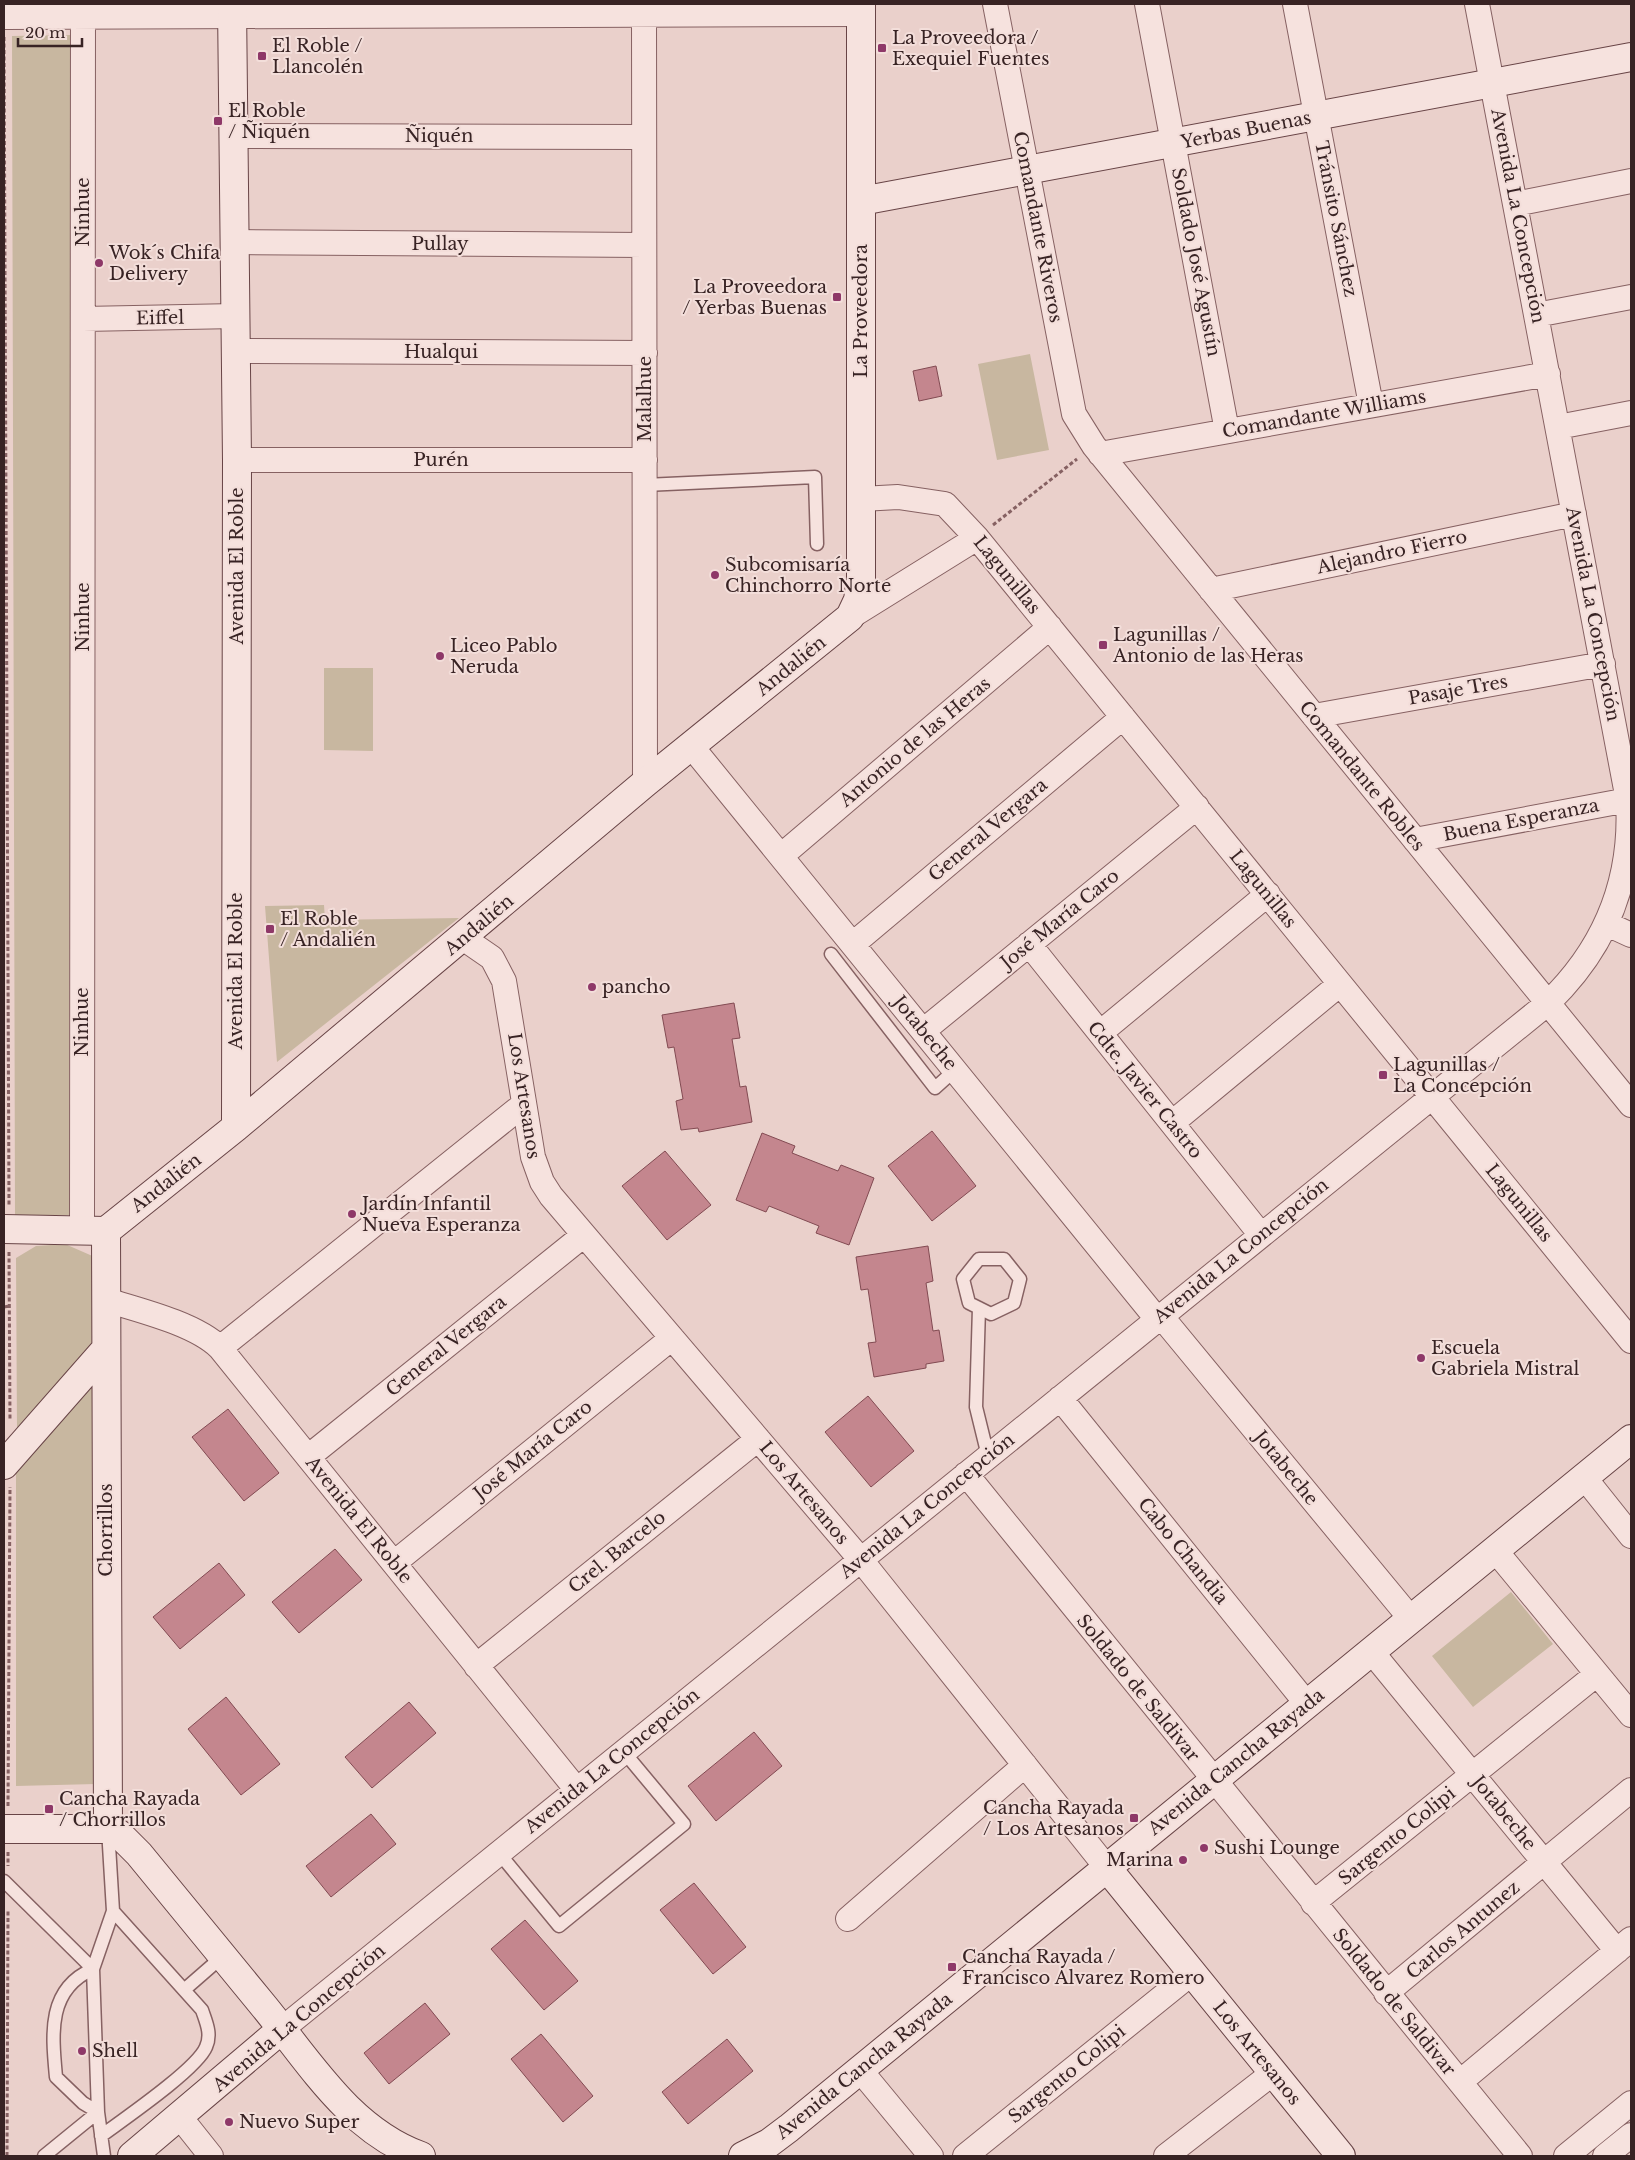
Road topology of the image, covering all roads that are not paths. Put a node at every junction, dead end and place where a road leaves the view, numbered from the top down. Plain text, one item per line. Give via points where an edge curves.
1 (995, 4) edge
2 (1147, 4) edge
3 (1295, 4) edge
4 (1477, 4) edge
5 (566, 9) edge
6 (861, 9) edge
7 (84, 10) edge
8 (232, 10) edge
9 (381, 10) edge
10 (644, 15) junction
11 (4, 16) edge
12 (1631, 57) edge
13 (1492, 84) junction
14 (1317, 117) junction
15 (234, 136) junction
16 (644, 136) junction
17 (1174, 144) junction
18 (1027, 172) junction
19 (1631, 181) edge
20 (861, 201) junction
21 (1515, 204) junction
22 (235, 242) junction
23 (644, 245) junction
24 (1631, 297) edge
25 (1536, 315) junction
26 (236, 316) junction
27 (83, 319) junction
28 (236, 350) junction
29 (645, 353) junction
30 (1548, 374) junction
31 (1371, 406) junction
32 (1631, 413) edge
33 (1558, 427) junction
34 (1227, 431) junction
35 (1097, 450) junction
36 (237, 460) junction
37 (645, 460) junction
38 (645, 485) junction
39 (861, 498) junction
40 (1574, 514) junction
41 (977, 538) junction
42 (817, 544) dead end
43 (1211, 590) junction
44 (850, 617) junction
45 (1050, 627) junction
46 (1603, 664) junction
47 (1314, 716) junction
48 (1123, 717) junction
49 (692, 747) junction
50 (1627, 773) edge
51 (645, 783) junction
52 (1628, 800) junction
53 (1197, 807) junction
54 (1415, 840) junction
55 (781, 856) junction
56 (1268, 894) junction
57 (1607, 924) junction
58 (1631, 935) edge
59 (463, 938) junction
60 (853, 944) junction
61 (1029, 944) junction
62 (831, 954) dead end
63 (1340, 984) junction
64 (1548, 1003) junction
65 (923, 1031) junction
66 (1100, 1033) junction
67 (955, 1070) junction
68 (1432, 1096) junction
69 (524, 1104) junction
70 (1631, 1105) edge
71 (1172, 1124) junction
72 (236, 1127) junction
73 (6, 1230) edge
74 (94, 1230) junction
75 (584, 1235) junction
76 (1262, 1235) junction
77 (106, 1300) junction
78 (979, 1308) junction
79 (1159, 1318) junction
80 (672, 1338) junction
81 (1631, 1341) edge
82 (220, 1348) junction
83 (105, 1350) junction
84 (1060, 1398) junction
85 (758, 1439) junction
86 (1631, 1439) edge
87 (988, 1456) junction
88 (308, 1457) junction
89 (7, 1461) edge
90 (966, 1474) junction
91 (1584, 1477) junction
92 (1631, 1536) edge
93 (1495, 1550) junction
94 (861, 1560) junction
95 (394, 1563) junction
96 (1411, 1619) junction
97 (1371, 1651) junction
98 (476, 1666) junction
99 (1597, 1674) junction
100 (1307, 1704) junction
101 (1631, 1715) edge
102 (624, 1752) junction
103 (1025, 1765) junction
104 (1472, 1775) junction
105 (1213, 1781) junction
106 (577, 1790) junction
107 (1631, 1790) edge
108 (6, 1829) edge
109 (108, 1829) junction
110 (499, 1853) junction
111 (1544, 1862) junction
112 (1107, 1868) junction
113 (6, 1883) edge
114 (1313, 1903) junction
115 (113, 1911) junction
116 (848, 1919) dead end
117 (1624, 1945) edge
118 (223, 1956) junction
119 (92, 1969) junction
120 (1192, 1973) junction
121 (184, 1990) junction
122 (1386, 1993) junction
123 (282, 2029) junction
124 (860, 2070) junction
125 (1274, 2073) junction
126 (1460, 2082) junction
127 (1631, 2103) edge
128 (98, 2112) junction
129 (180, 2118) junction
130 (1631, 2135) edge
131 (101, 2136) junction
132 (775, 2149) edge
133 (391, 2150) edge
134 (44, 2156) edge
135 (104, 2156) edge
136 (132, 2156) edge
137 (211, 2156) edge
138 (421, 2156) edge
139 (743, 2156) edge
140 (931, 2156) edge
141 (965, 2156) edge
142 (1166, 2156) edge
143 (1341, 2156) edge
144 (1520, 2156) edge
145 (1566, 2156) edge
146 (1605, 2156) edge

1 - 18 street, Comandante Riveros
2 - 17 street, Soldado José Agustín
3 - 14 street, Tránsito Sánchez
4 - 13 street, Avenida La Concepción
5 - 9 street
5 - 10 street
6 - 10 street
6 - 20 street, La Proveedora
7 - 8 street
7 - 11 street
7 - 27 street, Ninhue
8 - 9 street
8 - 15 street, Avenida El Roble
10 - 16 street, Malalhue
12 - 13 street, Yerbas Buenas
13 - 14 street, Yerbas Buenas
13 - 21 street, Avenida La Concepción
14 - 17 street, Yerbas Buenas
14 - 31 street, Tránsito Sánchez
15 - 16 street, Ñiquén
15 - 22 street, Avenida El Roble
16 - 23 street, Malalhue
17 - 18 street, Yerbas Buenas
17 - 34 street, Soldado José Agustín
18 - 20 street, Yerbas Buenas
18 - 35 street, Comandante Riveros via 1074,414
19 - 21 street
20 - 39 street, La Proveedora
21 - 25 street, Avenida La Concepción
22 - 23 street, Pullay
22 - 26 street, Avenida El Roble
23 - 29 street, Malalhue
24 - 25 street
25 - 30 street, Avenida La Concepción
26 - 27 street, Eiffel
26 - 28 street, Avenida El Roble
27 - 74 street, Ninhue
28 - 29 street, Hualqui
28 - 36 street, Avenida El Roble
29 - 37 street, Malalhue
30 - 31 street, Comandante Williams
30 - 33 street, Avenida La Concepción
31 - 34 street, Comandante Williams
32 - 33 street
33 - 40 street, Avenida La Concepción
34 - 35 street, Comandante Williams
35 - 43 street, Comandante Robles
36 - 37 street, Purén
36 - 72 street, Avenida El Roble
37 - 38 street, Malalhue
38 - 42 lane via 815,477
38 - 51 street, Malalhue
39 - 41 street, Lagunillas via 898,498 945,504
39 - 44 street, La Proveedora via 861,579 858,600
40 - 43 street, Alejandro Fierro
40 - 46 street, Avenida La Concepción
41 - 44 street
41 - 45 street, Lagunillas
43 - 47 street, Comandante Robles
44 - 49 street, Andalién
45 - 48 street, Lagunillas
45 - 55 street, Antonio de las Heras
46 - 47 street, Pasaje Tres
46 - 50 street, Avenida La Concepción
47 - 54 street, Comandante Robles
48 - 53 street, Lagunillas
48 - 60 street, General Vergara
49 - 51 street, Andalién
49 - 55 street, Jotabeche
50 - 52 street, Avenida La Concepción
51 - 59 street, Andalién
52 - 54 street, Buena Esperanza
52 - 57 street, Avenida La Concepción via 1627,854 1620,890
53 - 56 street, Lagunillas
53 - 61 street, José María Caro
54 - 64 street, Comandante Robles
55 - 60 street, Jotabeche
56 - 63 street, Lagunillas
56 - 66 street
57 - 58 street
57 - 64 street, Avenida La Concepción via 1576,974
59 - 69 street, Los Artesanos via 492,958 504,981
59 - 72 street, Andalién
60 - 65 street, Jotabeche
61 - 65 street, José María Caro
61 - 66 street, Cdte. Javier Castro
62 - 67 lane via 935,1088
63 - 68 street, Lagunillas
63 - 71 street
64 - 68 street, Avenida La Concepción
64 - 70 street, Comandante Robles
65 - 67 street, Jotabeche
66 - 71 street, Cdte. Javier Castro
67 - 79 street, Jotabeche
68 - 76 street, Avenida La Concepción
68 - 81 street, Lagunillas
69 - 75 street, Los Artesanos via 536,1169 551,1196
69 - 82 street
71 - 76 street, Cdte. Javier Castro
72 - 74 street, Andalién
73 - 74 street
74 - 77 street, Chorrillos
75 - 80 street, Los Artesanos
75 - 88 street, General Vergara
76 - 79 street, Avenida La Concepción
77 - 82 street, Avenida El Roble via 146,1311 210,1338
77 - 83 street, Chorrillos
78 - 78 lane via 991,1314 1014,1303 1020,1279 1004,1259 979,1259 963,1279 969,1303
78 - 87 lane via 976,1408
79 - 84 street, Avenida La Concepción
79 - 96 street, Jotabeche
80 - 85 street, Los Artesanos
80 - 95 street, José María Caro
82 - 88 street, Avenida El Roble
83 - 89 street
83 - 109 street, Chorrillos
84 - 87 street, Avenida La Concepción
84 - 100 street, Cabo Chandia
85 - 94 street, Los Artesanos
85 - 98 street, Crel. Barcelo
86 - 91 street, Avenida Cancha Rayada
87 - 90 street, Avenida La Concepción
88 - 95 street, Avenida El Roble
90 - 94 street, Avenida La Concepción
90 - 105 street, Soldado de Saldivar
91 - 92 street
91 - 93 street, Avenida Cancha Rayada
93 - 96 street, Avenida Cancha Rayada
93 - 99 street
94 - 102 street, Avenida La Concepción
94 - 103 street, Los Artesanos
95 - 98 street, Avenida El Roble
96 - 97 street, Avenida Cancha Rayada
97 - 100 street, Avenida Cancha Rayada
97 - 104 street, Jotabeche
98 - 106 street, Avenida El Roble
99 - 101 street
99 - 104 street, Sargento Colipi
100 - 105 street, Avenida Cancha Rayada
102 - 106 street, Avenida La Concepción
102 - 110 lane via 684,1824 559,1926
103 - 112 street, Los Artesanos
103 - 116 street
104 - 111 street, Jotabeche
104 - 114 street, Sargento Colipi
105 - 112 street, Avenida Cancha Rayada
105 - 114 street, Soldado de Saldivar
106 - 110 street, Avenida La Concepción
107 - 111 street, Carlos Antunez
108 - 109 street
109 - 115 lane
109 - 118 street via 119,1834 139,1854
110 - 123 street, Avenida La Concepción
111 - 117 street, Jotabeche
111 - 122 street, Carlos Antunez
112 - 120 street, Los Artesanos
112 - 124 street, Avenida Cancha Rayada
113 - 119 lane
114 - 122 street, Soldado de Saldivar
115 - 119 lane
115 - 121 lane
117 - 126 street
118 - 121 lane
118 - 123 street
119 - 128 lane
119 - 128 lane via 76,1976 65,1988 56,2006 53,2047 56,2077 83,2104
120 - 125 street, Los Artesanos
120 - 141 street, Sargento Colipi
121 - 131 lane via 202,2010 209,2028 207,2046 195,2063
122 - 126 street, Soldado de Saldivar
123 - 129 street, Avenida La Concepción
123 - 133 street via 344,2105
124 - 132 street, Avenida Cancha Rayada
124 - 140 street
125 - 142 street
125 - 143 street, Los Artesanos
126 - 144 street, Soldado de Saldivar
127 - 145 street
128 - 131 lane
128 - 134 lane
129 - 136 street, Avenida La Concepción
129 - 137 street
130 - 146 street
131 - 135 lane
132 - 139 street, Avenida Cancha Rayada
133 - 138 street

